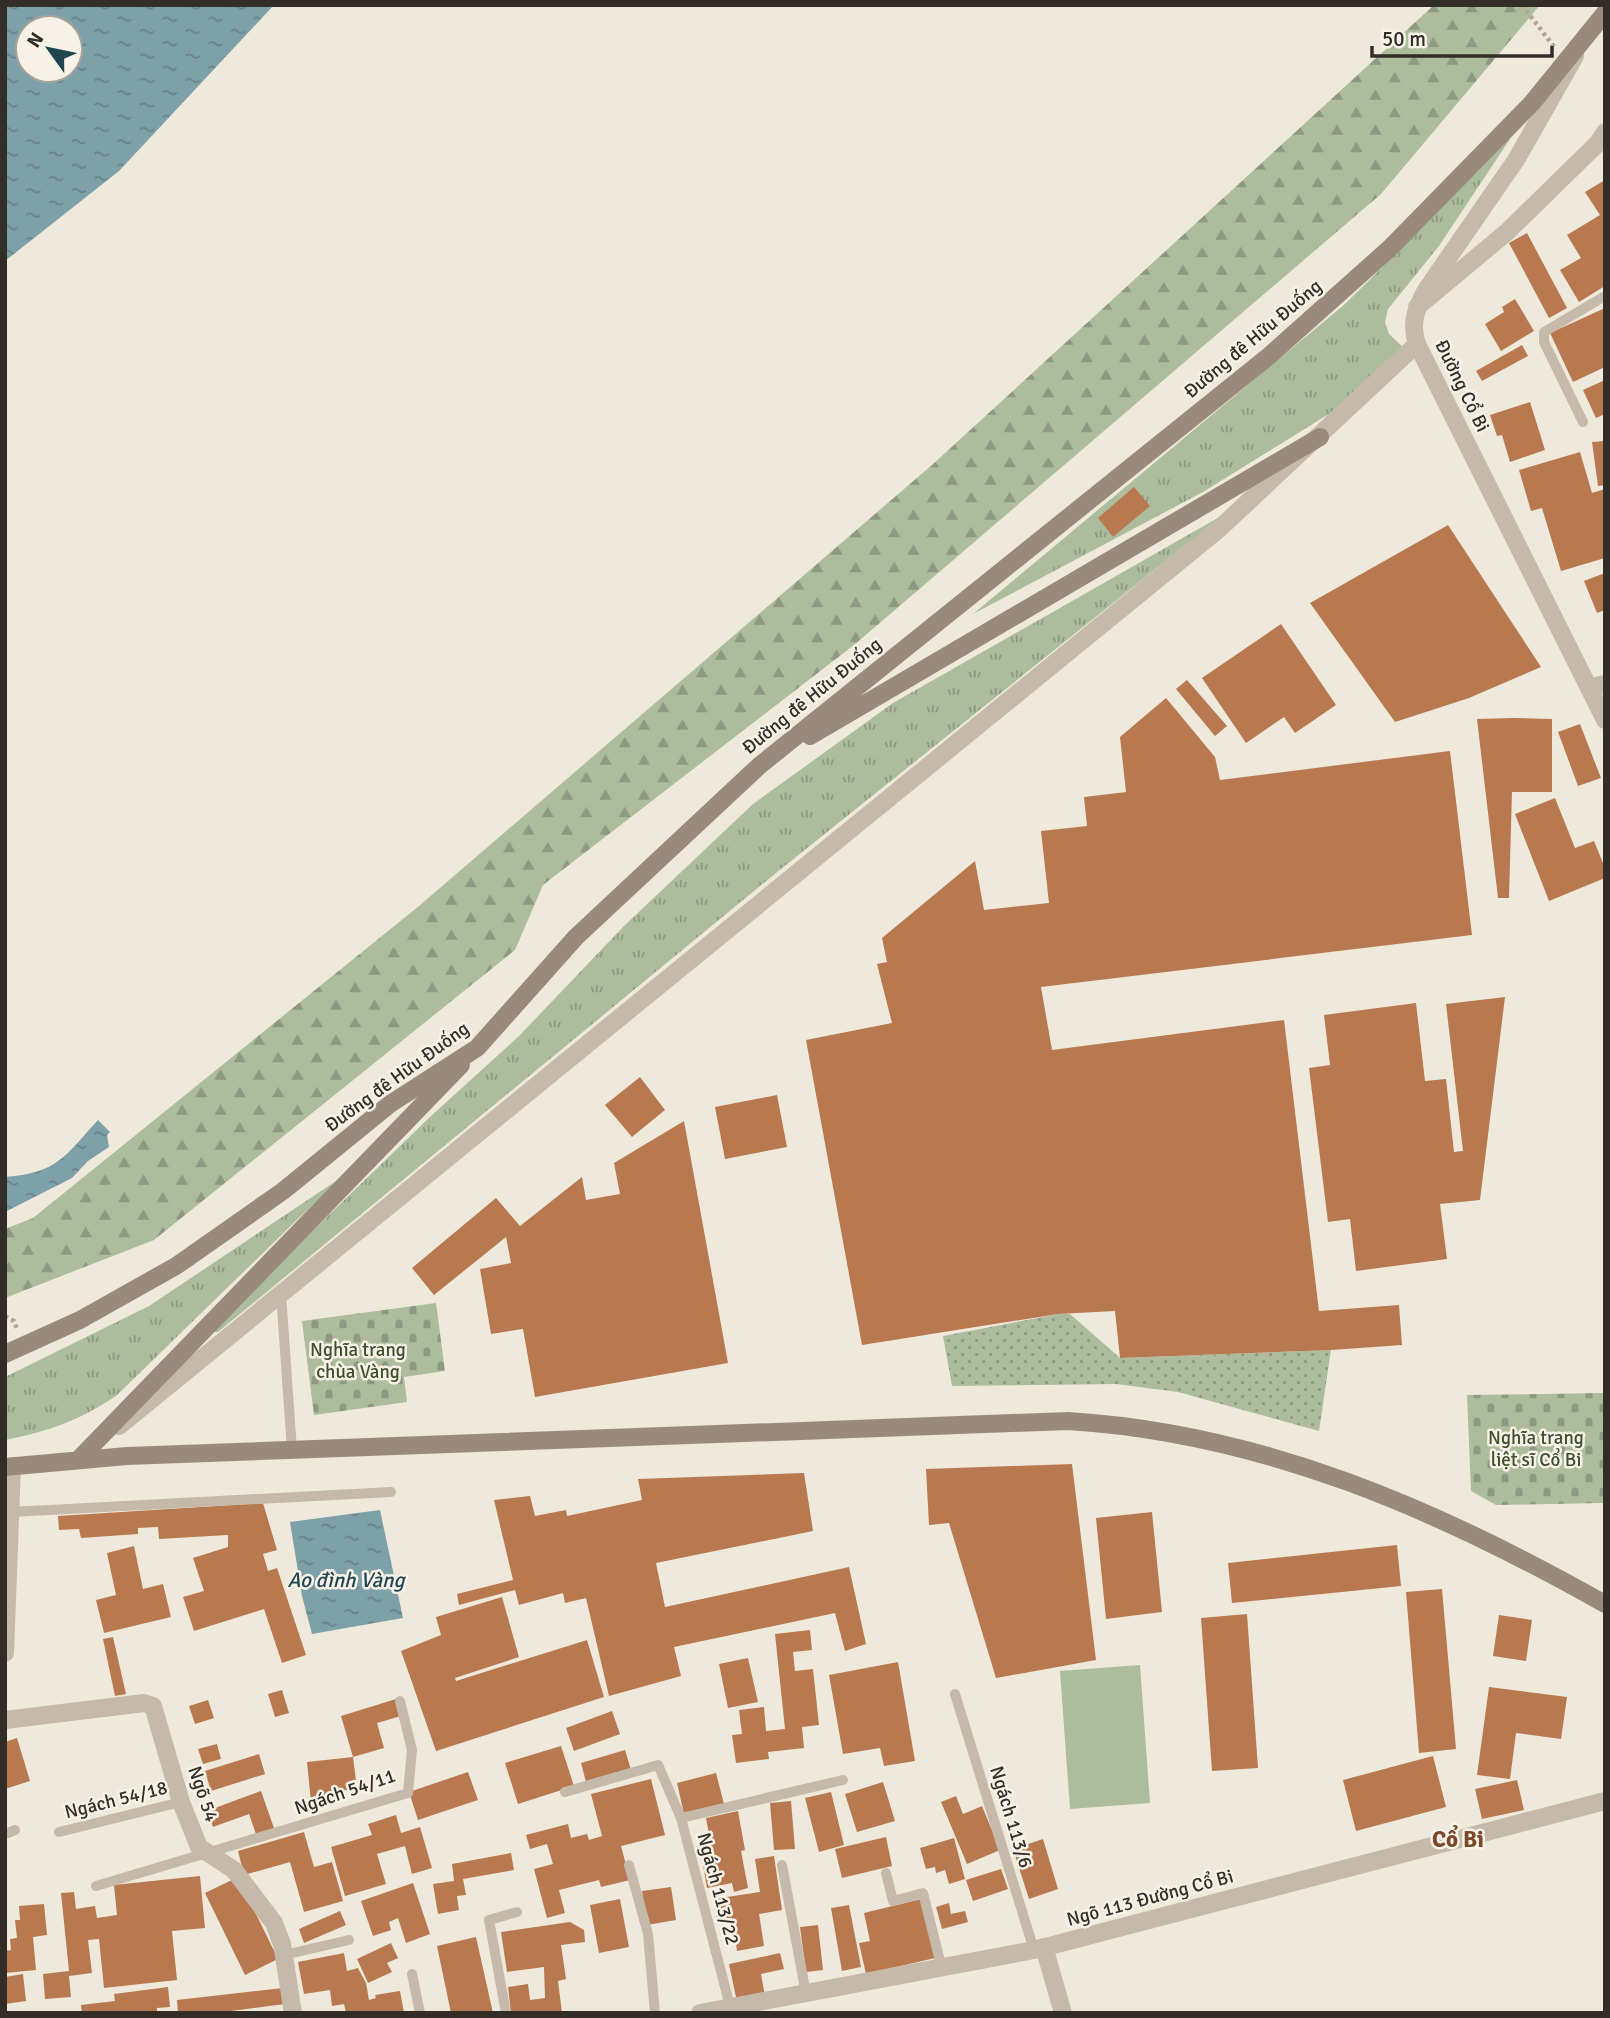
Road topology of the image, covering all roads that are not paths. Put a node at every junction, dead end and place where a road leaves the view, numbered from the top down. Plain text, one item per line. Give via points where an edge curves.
1 (1605, 13) edge
2 (1580, 45) junction
3 (1605, 132) edge
4 (1605, 296) edge
5 (1417, 306) junction
6 (1417, 344) junction
7 (1583, 422) dead end
8 (1320, 437) junction
9 (1597, 685) edge
10 (1605, 720) edge
11 (759, 766) junction
12 (477, 1048) junction
13 (281, 1294) junction
14 (5, 1354) edge
15 (292, 1450) junction
16 (79, 1459) junction
17 (9, 1466) edge
18 (391, 1492) dead end
19 (10, 1512) junction
20 (1605, 1604) edge
21 (5, 1653) edge
22 (955, 1694) dead end
23 (400, 1701) dead end
24 (5, 1720) edge
25 (843, 1780) dead end
26 (565, 1792) dead end
27 (1605, 1801) edge
28 (181, 1802) junction
29 (681, 1818) junction
30 (59, 1832) dead end
31 (208, 1854) junction
32 (629, 1865) dead end
33 (782, 1865) dead end
34 (886, 1874) dead end
35 (96, 1886) dead end
36 (517, 1912) dead end
37 (349, 1940) dead end
38 (1039, 1949) junction
39 (284, 1955) junction
40 (942, 1969) junction
41 (412, 1974) dead end
42 (806, 1994) junction
43 (731, 2010) edge
44 (293, 2013) edge
45 (420, 2013) edge
46 (506, 2013) edge
47 (655, 2013) edge
48 (700, 2013) edge
49 (1063, 2013) edge

1 - 2 main road, Đường đê Hữu Đuống
2 - 5 street via 1516,160
2 - 11 main road, Đường đê Hữu Đuống via 1435,206 1293,336
3 - 5 street via 1507,233
4 - 7 lane via 1544,332 1544,342
5 - 6 street, Đường Cổ Bi via 1412,325
6 - 8 street
6 - 9 street, Đường Cổ Bi
8 - 11 main road
8 - 13 street via 1219,529
9 - 10 street, Đường Cổ Bi
11 - 12 main road, Đường đê Hữu Đuống via 576,937
12 - 14 main road, Đường đê Hữu Đuống via 390,1104 282,1191 176,1266 80,1320
12 - 16 main road
13 - 15 lane
13 - 16 street
15 - 16 main road
15 - 20 main road via 1068,1421 1128,1425 1232,1444 1354,1483 1459,1526
16 - 17 main road
17 - 19 street
18 - 19 lane
19 - 21 street
22 - 38 lane, Ngách 113/6
23 - 31 lane, Ngách 54/11 via 412,1750 408,1793
24 - 28 street, Ngõ 54 via 149,1703 156,1710
25 - 29 lane, Ngách 113/22
26 - 29 lane via 658,1765
27 - 38 street, Ngõ 113 Đường Cổ Bi
28 - 30 lane, Ngách 54/18
28 - 31 street, Ngõ 54 via 199,1847
29 - 43 lane, Ngách 113/22
31 - 35 lane
31 - 39 street, Ngõ 54 via 234,1870 259,1899 274,1923
32 - 47 lane via 648,1934
33 - 42 lane
34 - 40 lane via 893,1900 923,1893
36 - 46 lane via 489,1920
37 - 39 lane
38 - 40 street, Ngõ 113 Đường Cổ Bi
38 - 49 street
39 - 44 street, Ngõ 54
40 - 42 street, Ngõ 113 Đường Cổ Bi
41 - 45 lane
42 - 43 street, Ngõ 113 Đường Cổ Bi
43 - 48 street, Ngõ 113 Đường Cổ Bi

